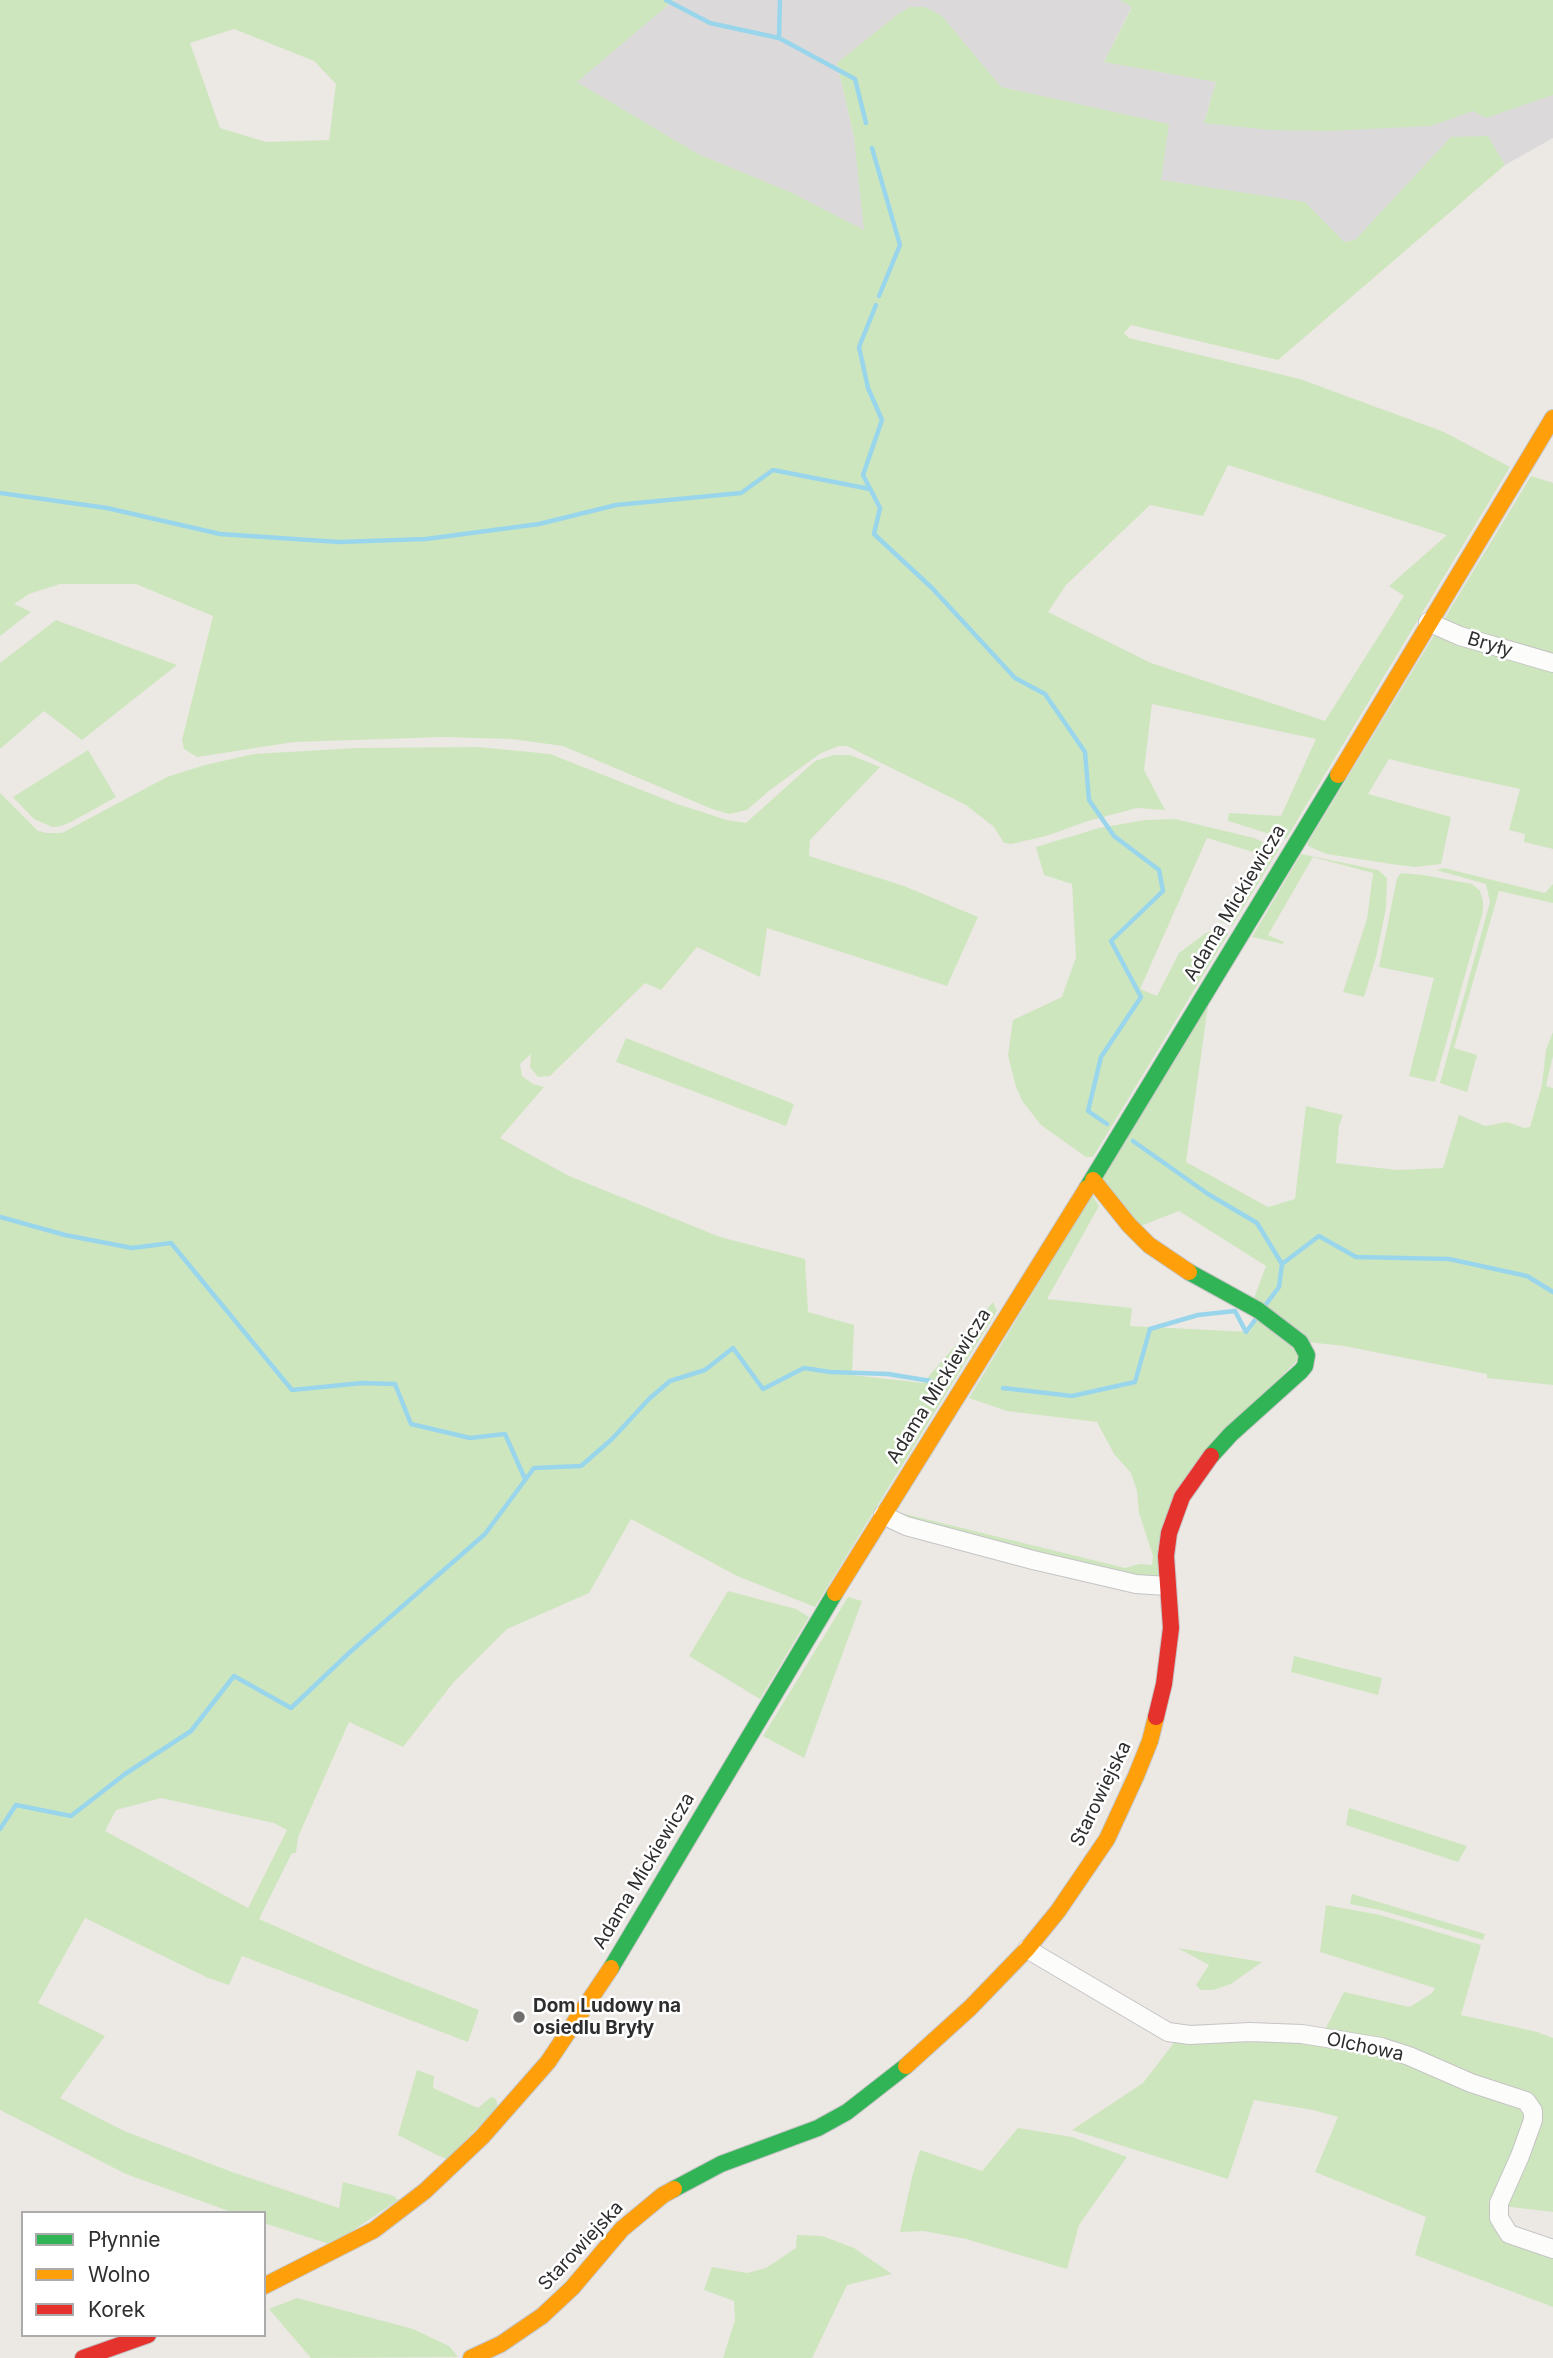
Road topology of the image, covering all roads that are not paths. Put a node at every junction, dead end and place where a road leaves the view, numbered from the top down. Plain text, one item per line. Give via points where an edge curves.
1 (1553, 418) edge
2 (1428, 622) junction
3 (1553, 663) edge
4 (1093, 1180) junction
5 (884, 1516) junction
6 (1167, 1586) junction
7 (1027, 1950) junction
8 (1553, 2249) edge
9 (266, 2285) edge
10 (142, 2337) edge
11 (83, 2358) edge
12 (471, 2358) edge

1 - 2 street, Adama Mickiewicza
2 - 3 street, Bryły
2 - 4 street, Adama Mickiewicza
4 - 5 street, Adama Mickiewicza
4 - 6 street, Starowiejska via 1149,1245 1263,1314 1304,1347 1307,1355 1305,1366 1204,1463 1182,1497 1169,1533
5 - 6 street via 1033,1560 1136,1584
5 - 9 street, Adama Mickiewicza via 612,1966 548,2062 482,2137 425,2191 374,2230
6 - 7 street, Starowiejska via 1171,1628 1167,1668 1150,1741 1107,1839
7 - 8 street, Olchowa via 1168,2032 1302,2034 1381,2047 1526,2101 1533,2120 1499,2203 1499,2218 1509,2234
7 - 12 street, Starowiejska via 898,2074 847,2112 721,2164 663,2194 615,2235 572,2288 542,2316
10 - 11 street

